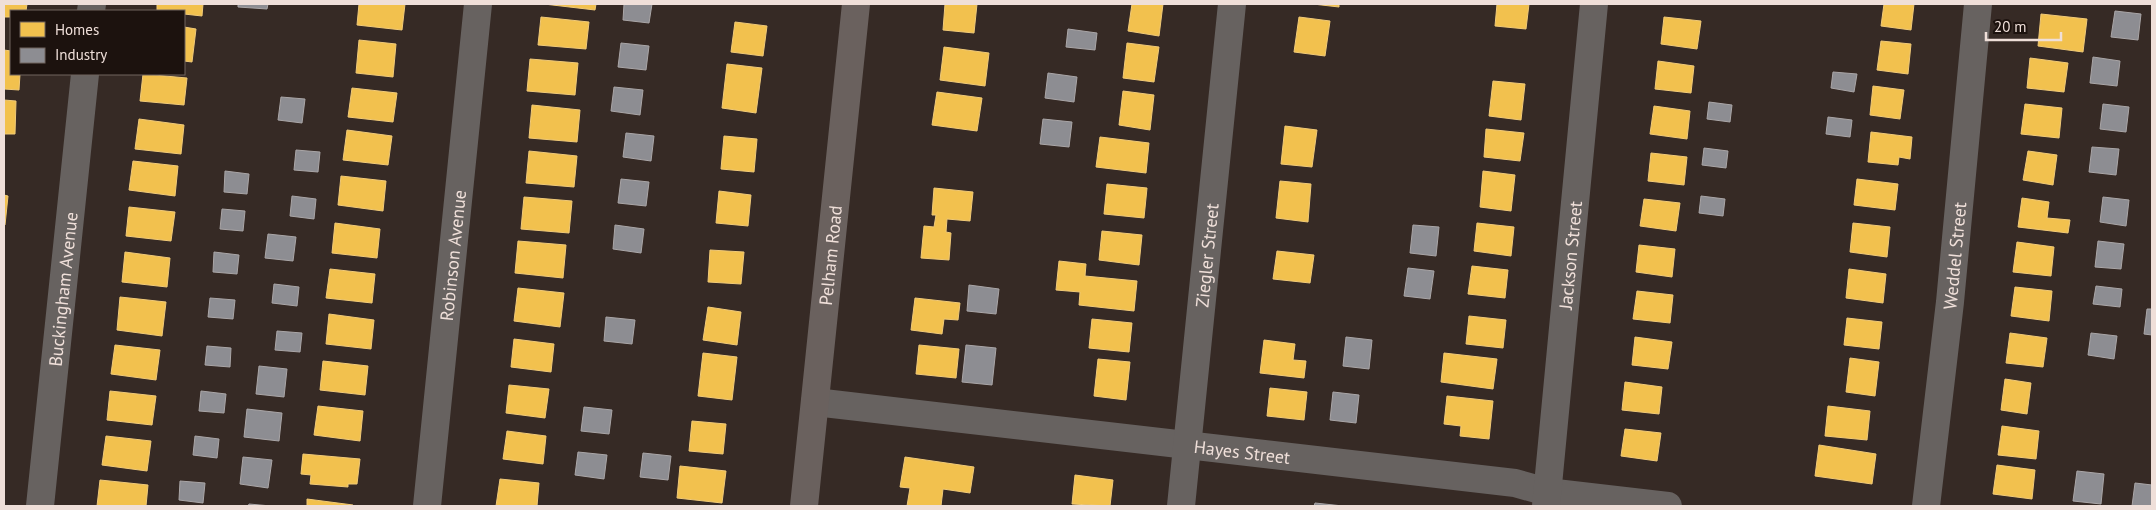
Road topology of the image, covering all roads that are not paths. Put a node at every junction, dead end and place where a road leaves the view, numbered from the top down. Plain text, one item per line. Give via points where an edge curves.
1 (478, 4) edge
2 (856, 4) edge
3 (1232, 4) edge
4 (1594, 4) edge
5 (1978, 4) edge
6 (84, 75) edge
7 (815, 402) junction
8 (1188, 443) junction
9 (1546, 499) edge
10 (40, 506) edge
11 (427, 506) edge
12 (804, 506) edge
13 (1181, 506) edge
14 (1668, 506) edge
15 (1926, 506) edge

1 - 11 street, Robinson Avenue
2 - 7 main road, Pelham Road
3 - 8 street, Ziegler Street
4 - 9 street, Jackson Street
5 - 15 street, Weddel Street via 1950,302
6 - 10 street, Buckingham Avenue
7 - 8 street, Hayes Street
7 - 12 main road, Pelham Road
8 - 9 street, Hayes Street via 1515,483
8 - 13 street, Ziegler Street
9 - 14 street, Hayes Street

